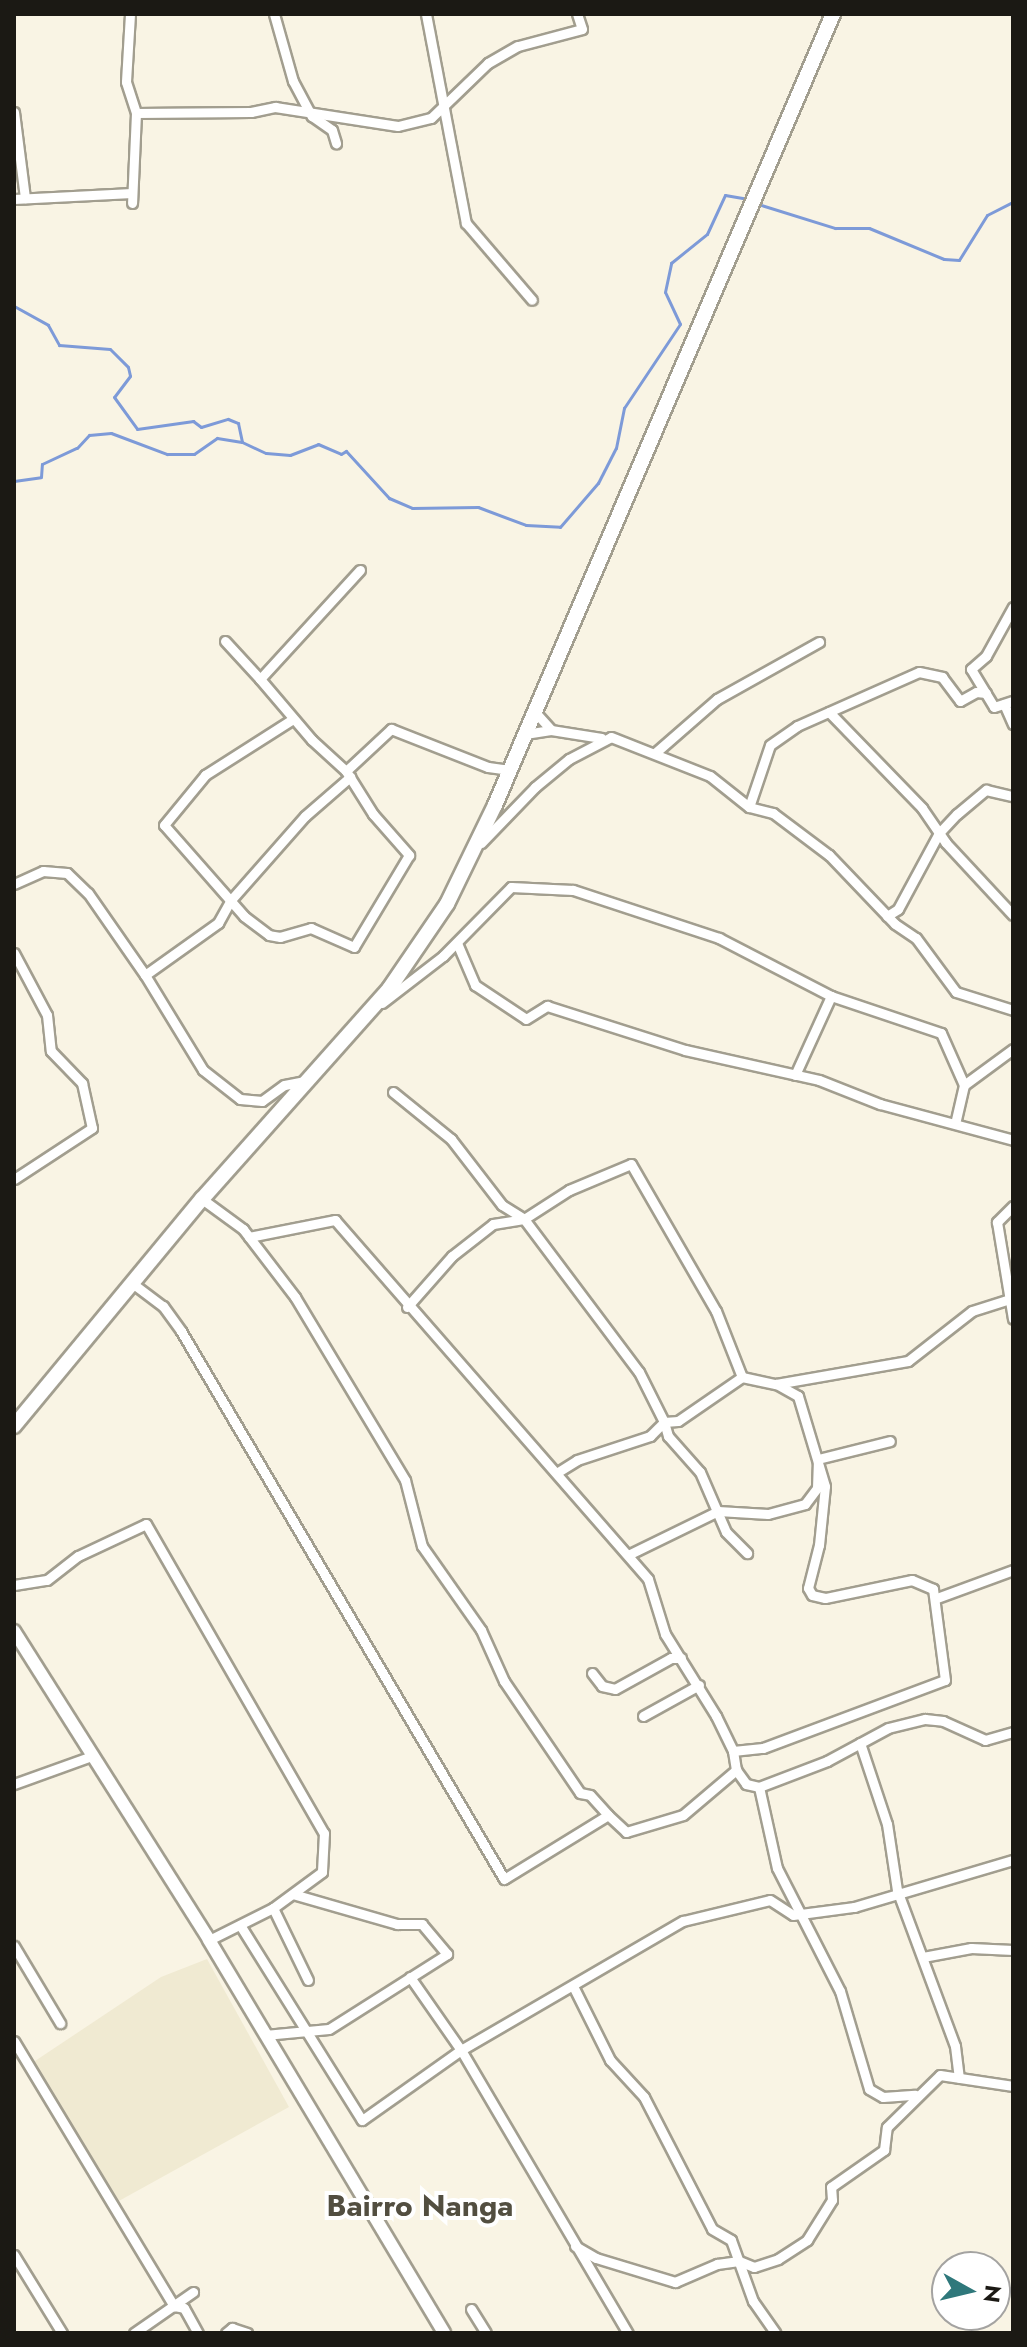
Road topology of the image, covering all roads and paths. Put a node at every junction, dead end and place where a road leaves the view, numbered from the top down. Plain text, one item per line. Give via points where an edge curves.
1 (130, 14) edge
2 (274, 14) edge
3 (426, 14) edge
4 (577, 14) edge
5 (833, 14) edge
6 (443, 108) junction
7 (14, 112) edge
8 (136, 113) junction
9 (312, 116) junction
10 (336, 143) dead end
11 (19, 198) edge
12 (532, 300) dead end
13 (360, 570) dead end
14 (1013, 607) edge
15 (225, 641) dead end
16 (819, 642) dead end
17 (260, 679) junction
18 (986, 693) junction
19 (1008, 702) edge
20 (535, 712) junction
21 (829, 712) junction
22 (293, 719) junction
23 (1013, 724) edge
24 (551, 730) junction
25 (525, 734) junction
26 (601, 738) junction
27 (655, 753) junction
28 (510, 770) junction
29 (348, 774) junction
30 (1013, 796) edge
31 (749, 807) junction
32 (939, 833) junction
33 (473, 851) junction
34 (14, 884) edge
35 (230, 901) junction
36 (1013, 915) edge
37 (887, 916) junction
38 (457, 943) junction
39 (14, 953) edge
40 (145, 975) junction
41 (831, 996) junction
42 (1013, 1010) edge
43 (369, 1011) junction
44 (1013, 1049) edge
45 (795, 1075) junction
46 (308, 1080) junction
47 (964, 1085) junction
48 (393, 1092) dead end
49 (955, 1123) junction
50 (1013, 1140) edge
51 (14, 1179) edge
52 (202, 1199) junction
53 (1013, 1206) edge
54 (524, 1219) junction
55 (249, 1237) junction
56 (132, 1283) junction
57 (1010, 1297) edge
58 (407, 1307) junction
59 (1013, 1319) edge
60 (742, 1377) junction
61 (776, 1384) junction
62 (664, 1422) junction
63 (14, 1426) edge
64 (890, 1441) dead end
65 (818, 1459) junction
66 (558, 1472) junction
67 (718, 1511) junction
68 (747, 1553) dead end
69 (630, 1554) junction
70 (1013, 1570) edge
71 (14, 1585) edge
72 (937, 1598) junction
73 (14, 1631) edge
74 (681, 1658) junction
75 (592, 1673) dead end
76 (699, 1685) junction
77 (643, 1716) dead end
78 (1013, 1732) edge
79 (860, 1743) junction
80 (733, 1751) junction
81 (89, 1757) junction
82 (736, 1770) junction
83 (14, 1784) edge
84 (759, 1787) junction
85 (608, 1815) junction
86 (1013, 1860) edge
87 (897, 1890) junction
88 (293, 1894) junction
89 (273, 1908) junction
90 (803, 1914) junction
91 (240, 1925) junction
92 (209, 1940) junction
93 (14, 1946) edge
94 (1013, 1950) edge
95 (923, 1957) junction
96 (410, 1977) junction
97 (308, 1980) dead end
98 (573, 1986) junction
99 (60, 2023) dead end
100 (307, 2031) junction
101 (265, 2035) junction
102 (14, 2041) edge
103 (461, 2050) junction
104 (959, 2078) junction
105 (1013, 2086) edge
106 (916, 2095) junction
107 (575, 2246) junction
108 (14, 2255) edge
109 (739, 2261) junction
110 (193, 2292) dead end
111 (174, 2306) junction
112 (471, 2309) dead end
113 (62, 2333) edge
114 (134, 2333) edge
115 (198, 2333) edge
116 (226, 2333) edge
117 (247, 2333) edge
118 (444, 2333) edge
119 (485, 2333) edge
120 (628, 2333) edge
121 (775, 2333) edge

1 - 8 street via 126,82
2 - 9 street via 293,81
3 - 6 street
4 - 6 street via 582,29 518,46 488,63 460,84
5 - 20 main road
6 - 9 street via 431,118 398,126
6 - 12 street via 466,223
7 - 11 street
8 - 9 street via 275,107
8 - 11 street via 132,198
9 - 10 street via 332,130
13 - 17 street
14 - 18 street via 991,649 971,669
15 - 17 street
16 - 27 street via 717,699
17 - 22 street
18 - 19 street via 994,707
18 - 21 street via 960,701 942,677 919,672
19 - 23 street
20 - 24 street
20 - 25 main road
21 - 31 street via 770,745
21 - 32 street via 922,808
22 - 29 street
22 - 35 street via 205,775 164,825
24 - 25 street
24 - 26 street
25 - 28 main road
26 - 27 street
26 - 33 street via 535,787
27 - 31 street via 710,776
28 - 29 street via 488,767 391,729
28 - 33 main road
29 - 35 street
29 - 35 street via 411,858 359,944 354,947 311,928 269,935
30 - 32 street via 986,790
31 - 37 street via 773,813 829,855
32 - 36 street
32 - 37 street via 907,895
33 - 43 main road via 447,904
34 - 40 street via 43,871 67,873 88,893
35 - 40 street via 218,923
37 - 42 street via 916,938 956,992
38 - 41 street via 511,887 573,890 719,938
38 - 43 street
38 - 45 street via 475,985 526,1019 547,1006 685,1050
39 - 51 street via 47,1015 51,1051 82,1083 92,1128
40 - 46 street via 203,1070 240,1099 262,1101 284,1085
41 - 45 street
41 - 47 street via 941,1033
43 - 46 main road
44 - 47 street
45 - 49 street
46 - 52 main road
47 - 49 street
48 - 54 street via 451,1139 502,1205
49 - 50 street
52 - 55 street
52 - 56 main road
53 - 57 street via 997,1222
54 - 58 street via 493,1224 452,1256
54 - 60 street via 569,1190 631,1164 716,1311
54 - 62 street via 639,1372
55 - 58 street via 335,1220
55 - 85 street via 295,1297 405,1480 422,1546 481,1630 504,1681 580,1793 590,1795
56 - 63 main road
56 - 85 street via 163,1306 181,1331 504,1879
57 - 59 street
57 - 61 street via 972,1311 908,1361
58 - 66 street via 460,1358
60 - 61 street
60 - 62 street via 678,1421
61 - 65 street via 798,1396
62 - 66 street via 650,1436 577,1460
62 - 67 street via 668,1436 700,1472
64 - 65 street
65 - 67 street via 817,1488 805,1504 768,1514
65 - 72 street via 825,1486 808,1588 812,1595 825,1598 912,1580 933,1589
66 - 69 street
67 - 68 street via 726,1532
67 - 69 street
69 - 74 street via 648,1579 665,1634
70 - 72 street
71 - 88 street via 47,1580 78,1556 146,1524 324,1833 322,1872
72 - 80 street via 945,1680 763,1748
73 - 81 street
74 - 75 street via 671,1658 615,1689 602,1686
74 - 76 street
76 - 77 street
76 - 80 street
78 - 79 street via 985,1740 943,1721 925,1719 888,1728
79 - 84 street
79 - 87 street via 887,1824
80 - 82 street
81 - 83 street
81 - 92 street
82 - 84 street via 746,1784
82 - 85 street via 683,1815 626,1832
84 - 90 street via 777,1868
86 - 87 street
87 - 90 street via 854,1907
87 - 95 street
88 - 89 street
88 - 96 street via 397,1924 422,1924 447,1954
89 - 91 street
89 - 97 street
90 - 98 street via 785,1913 770,1900 683,1921
90 - 106 street via 840,1991 869,2089 899,2099
91 - 92 street
91 - 100 street
92 - 101 street
93 - 99 street
94 - 95 street via 971,1948
95 - 104 street via 955,2046
96 - 100 street via 349,2020
96 - 103 street
98 - 103 street
98 - 109 street via 610,2060 644,2097 712,2229 731,2240
100 - 101 street
100 - 103 street via 362,2120
101 - 118 street
102 - 111 street
103 - 107 street
104 - 105 street
104 - 106 street via 940,2075
106 - 109 street via 887,2127 884,2150 831,2187 832,2200 807,2240 754,2267
107 - 109 street via 596,2258 675,2282 717,2264
107 - 120 street
108 - 113 street
109 - 121 street via 753,2301
110 - 111 street
111 - 114 street
111 - 115 street via 184,2308
112 - 119 street
116 - 117 street via 232,2328

